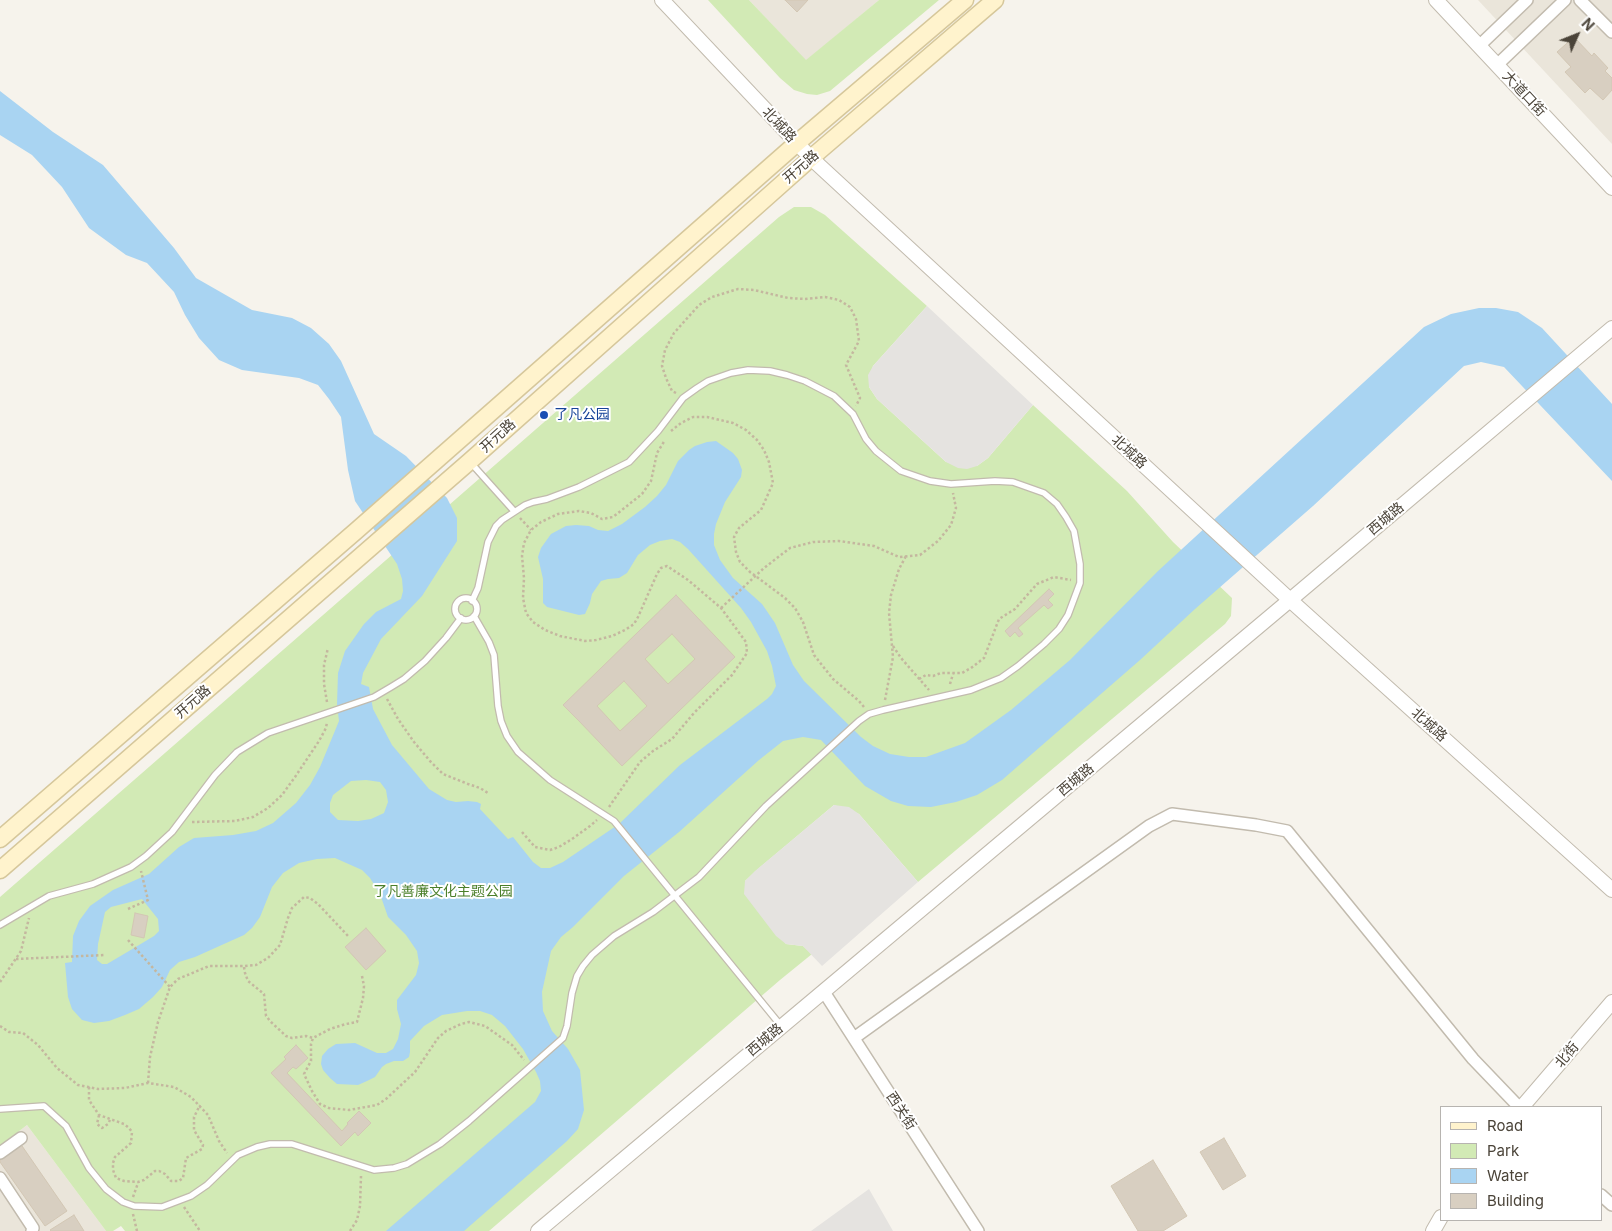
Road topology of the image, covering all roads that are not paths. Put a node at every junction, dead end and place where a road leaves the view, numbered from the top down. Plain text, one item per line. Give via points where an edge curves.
1 (662, 0) edge
2 (965, 0) edge
3 (995, 0) edge
4 (1436, 0) edge
5 (1526, 0) edge
6 (1564, 0) edge
7 (1580, 0) edge
8 (1612, 32) edge
9 (1479, 46) junction
10 (1497, 65) junction
11 (797, 143) junction
12 (811, 158) junction
13 (1612, 188) edge
14 (1612, 328) edge
15 (470, 461) junction
16 (514, 511) junction
17 (1290, 600) junction
18 (472, 601) junction
19 (474, 616) junction
20 (461, 618) junction
21 (0, 838) edge
22 (0, 870) edge
23 (1612, 890) edge
24 (675, 896) junction
25 (0, 925) edge
26 (824, 992) junction
27 (1612, 1002) edge
28 (782, 1027) junction
29 (854, 1038) junction
30 (1519, 1106) edge
31 (1521, 1106) edge
32 (0, 1109) edge
33 (21, 1138) dead end
34 (0, 1152) edge
35 (0, 1178) edge
36 (1602, 1196) edge
37 (1612, 1206) edge
38 (1440, 1219) edge
39 (32, 1231) edge
40 (538, 1231) edge
41 (978, 1231) edge
42 (1433, 1231) edge

1 - 11 street, 北城路
2 - 11 main road, 开元路
3 - 12 main road, 开元路
4 - 9 street, 大道口街
5 - 9 street
6 - 10 street
7 - 8 street
9 - 10 street, 大道口街
10 - 13 street, 大道口街
11 - 12 street, 北城路
11 - 21 main road, 开元路 via 356,531
12 - 15 main road, 开元路
12 - 17 street, 北城路
14 - 17 street, 西城路
15 - 16 lane
15 - 22 main road, 开元路
16 - 18 lane via 496,526 491,535
16 - 24 lane via 579,488 629,462 683,398 708,381 748,370 770,371 805,381 834,396 853,414 876,451 901,471 951,484 1013,482 1044,494 1057,504 1074,531 1080,583 1059,629 1000,678 971,690 869,714 766,806 705,871
17 - 23 street, 北城路
17 - 26 street, 西城路
18 - 19 lane via 476,609
18 - 20 lane via 464,598 456,604 455,610
19 - 20 lane
19 - 24 lane via 494,655 501,721 512,744 550,780 614,822
20 - 25 lane via 417,668 383,692 268,733 237,752 214,775 180,822 131,866 93,884 49,896
24 - 28 lane
24 - 32 lane via 614,936 583,966 572,992 563,1038 469,1121 407,1164 374,1170 297,1145 257,1147 238,1155 191,1196 162,1207 134,1206 106,1189 89,1168 66,1126 44,1106
26 - 28 street, 西城路
26 - 29 street, 西关街
27 - 31 street, 北街
28 - 40 street, 西城路
29 - 30 street via 1149,826 1172,814 1287,831 1473,1059
29 - 41 street, 西关街
33 - 34 street
35 - 39 street
36 - 37 street
38 - 42 street

